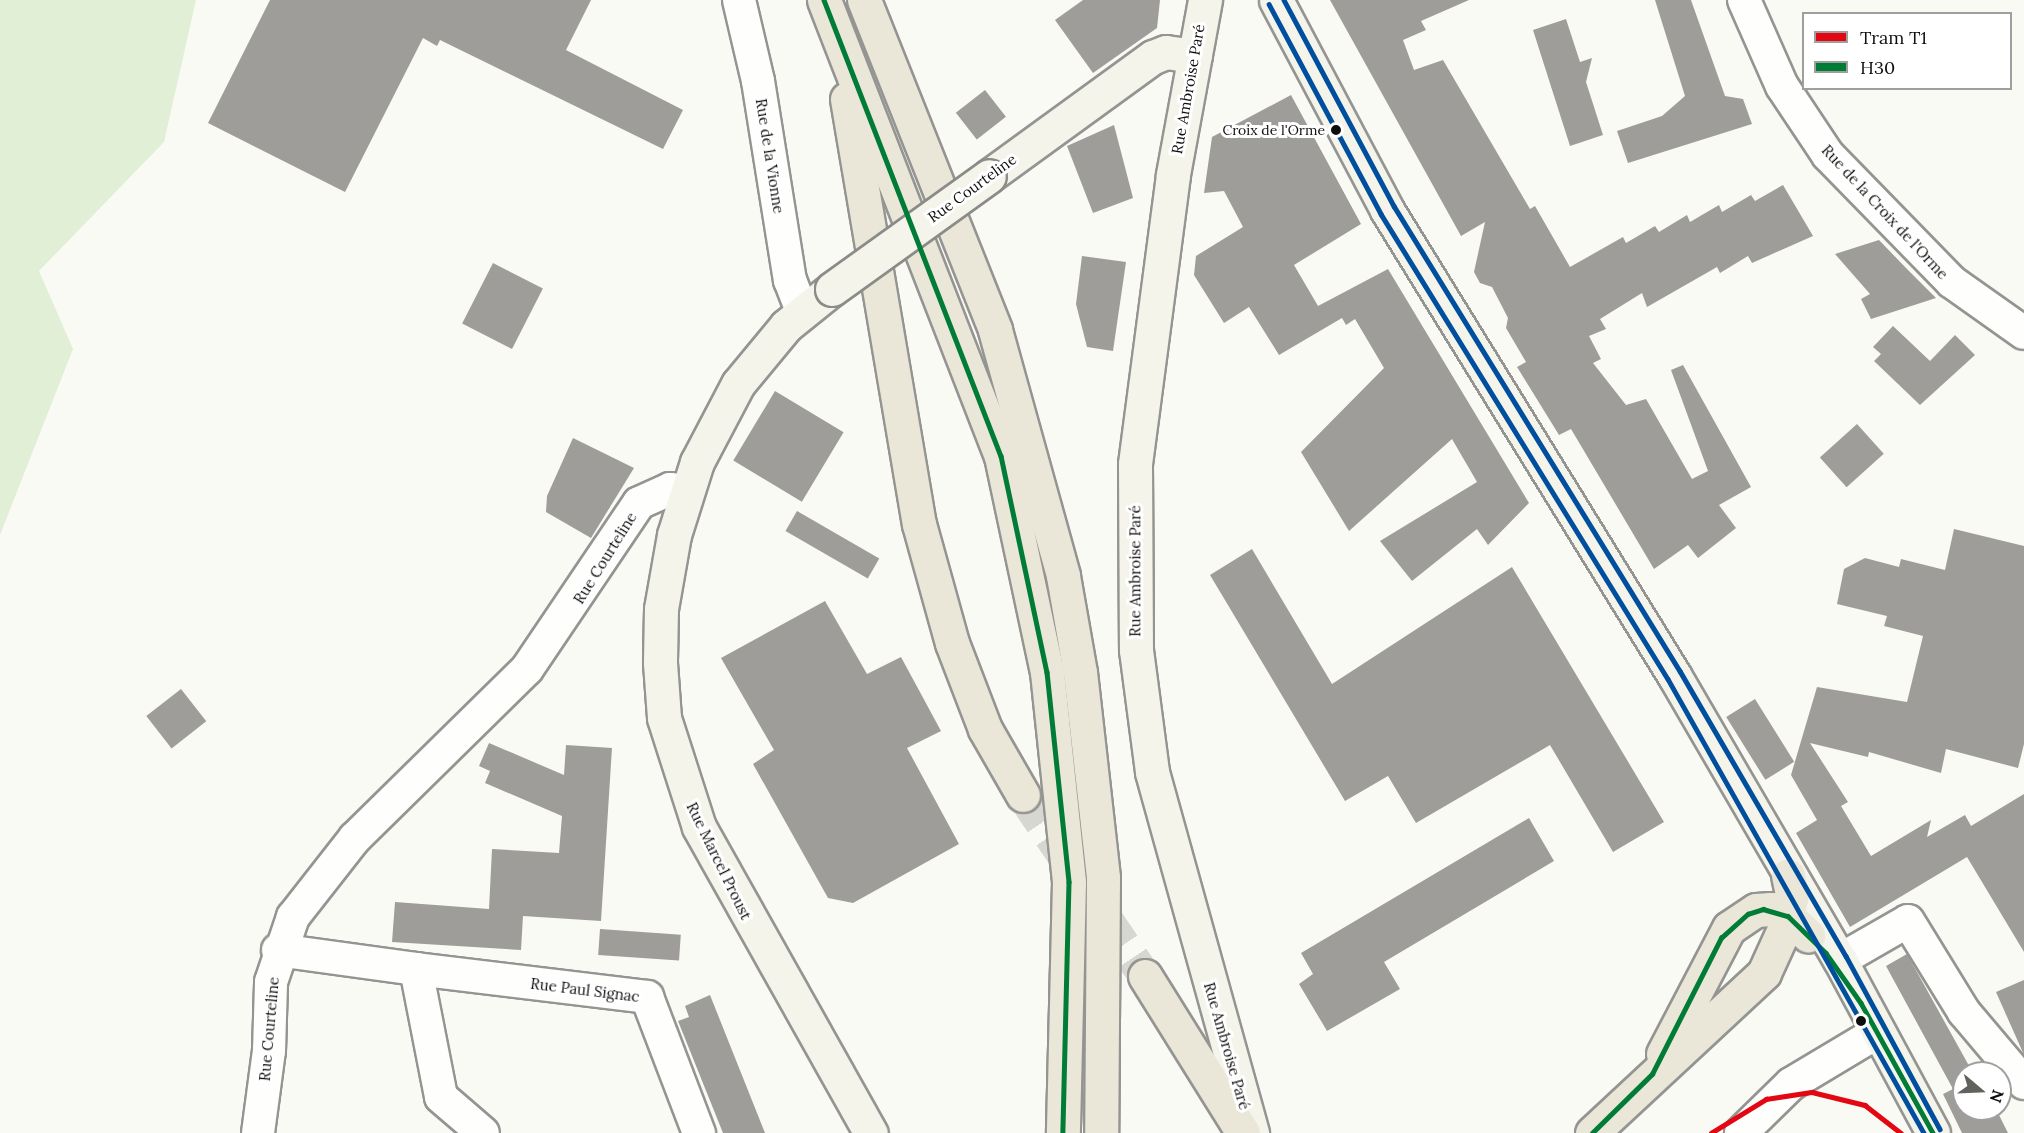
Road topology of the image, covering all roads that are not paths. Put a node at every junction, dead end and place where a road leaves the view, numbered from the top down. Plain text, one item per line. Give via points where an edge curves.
1 (739, 0) edge
2 (824, 0) edge
3 (864, 0) edge
4 (1205, 0) edge
5 (1276, 0) edge
6 (1744, 0) edge
7 (837, 34) junction
8 (1195, 56) junction
9 (802, 311) junction
10 (2024, 333) edge
11 (686, 491) junction
12 (1023, 795) tunnel mouth
13 (1788, 875) junction
14 (1798, 926) junction
15 (278, 950) junction
16 (1840, 960) junction
17 (416, 969) junction
18 (1145, 976) tunnel mouth
19 (1861, 1003) junction
20 (1878, 1032) junction
21 (1652, 1074) junction
22 (2024, 1083) edge
23 (1061, 1128) edge
24 (258, 1133) edge
25 (483, 1133) edge
26 (699, 1133) edge
27 (871, 1133) edge
28 (1101, 1133) edge
29 (1243, 1133) edge
30 (1252, 1133) edge
31 (1592, 1133) edge
32 (1741, 1133) edge
33 (1933, 1133) edge

1 - 9 street, Rue de la Vionne via 758,81 790,280
2 - 7 highway
3 - 28 highway via 994,330 1063,576 1080,672 1103,878
4 - 8 main road, Rue Ambroise Paré
5 - 13 main road via 1387,210 1674,675
6 - 10 street, Rue de la Croix de l'Orme via 1782,86 1828,155 1952,282
7 - 12 highway via 919,524 952,643 985,729
7 - 23 highway via 1001,456 1047,672 1069,882
8 - 9 main road, Rue Courteline, bridge via 1166,52 1153,57
8 - 30 main road, Rue Ambroise Paré via 1173,175 1135,464 1136,650 1152,772
9 - 11 main road, Rue Courteline via 738,384
11 - 15 street, Rue Courteline via 670,489 639,503 527,669 355,838 293,917
11 - 27 main road, Rue Marcel Proust via 660,620 664,718 679,773 729,888
13 - 14 highway
13 - 16 main road
14 - 19 main road
14 - 21 highway via 1755,985
14 - 21 highway via 1756,910 1729,928
15 - 17 street, Rue Paul Signac
15 - 24 street, Rue Courteline
16 - 19 main road
16 - 22 street via 1908,921 1964,1012
17 - 25 street via 441,1096
17 - 26 street, Rue Paul Signac via 646,997
18 - 29 highway
19 - 20 main road
20 - 32 street via 1791,1084
20 - 33 main road
21 - 31 highway

